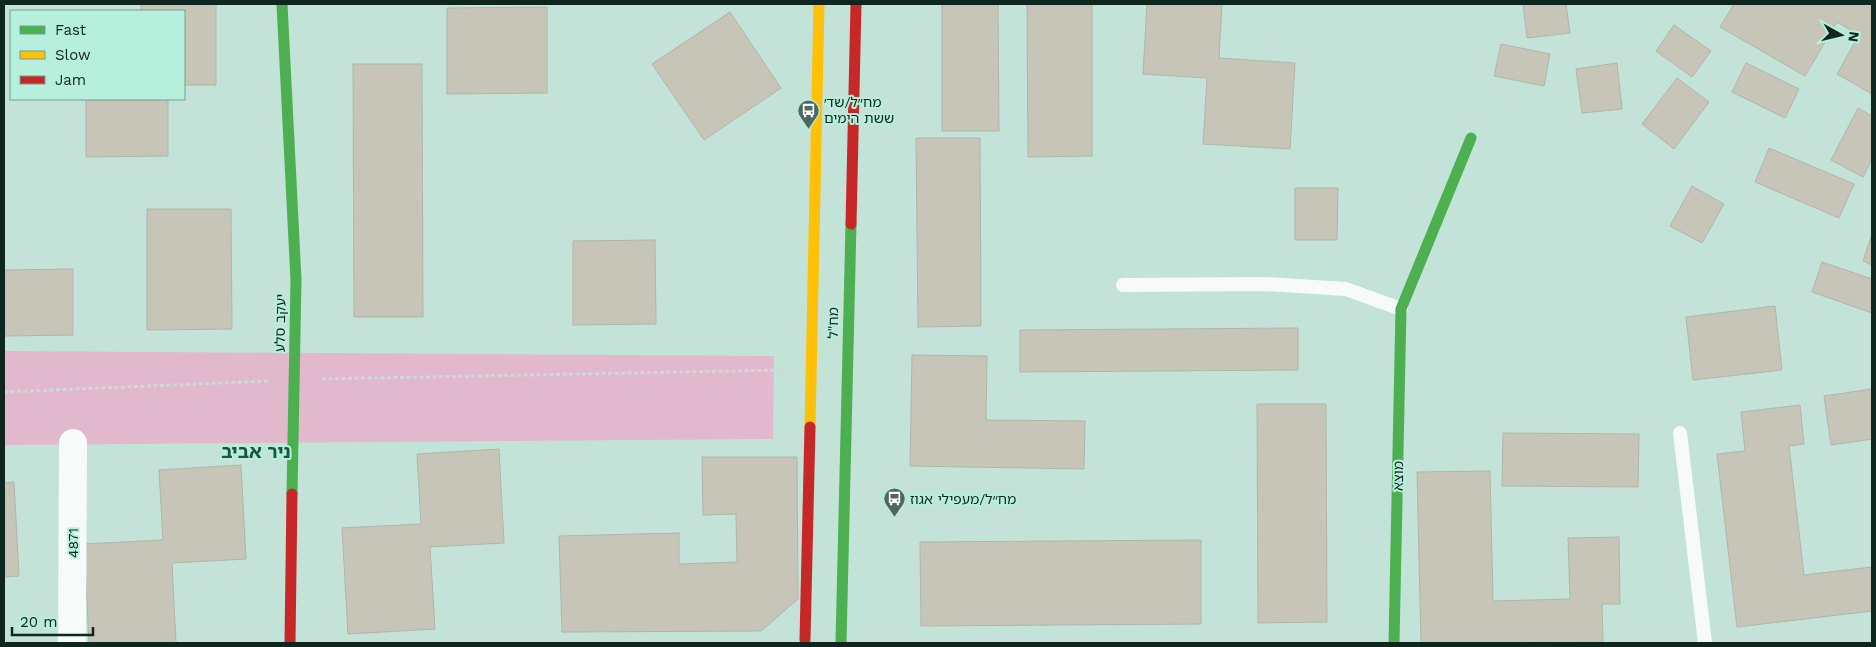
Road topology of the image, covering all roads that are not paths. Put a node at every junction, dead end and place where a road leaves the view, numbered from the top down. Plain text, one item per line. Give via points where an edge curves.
1 (282, 4) edge
2 (820, 4) edge
3 (856, 4) edge
4 (1472, 138) dead end
5 (1124, 285) dead end
6 (1401, 309) junction
7 (1680, 433) dead end
8 (73, 443) dead end
9 (818, 639) dead end
10 (802, 642) edge
11 (72, 643) edge
12 (290, 643) edge
13 (834, 643) edge
14 (1394, 643) edge
15 (1705, 643) edge

1 - 12 street, יעקב סלע via 296,280
2 - 10 street, מח"ל
3 - 13 street, מח"ל
4 - 6 street, מוצא
5 - 6 lane via 1265,284 1346,289
6 - 14 street, מוצא
7 - 15 lane
8 - 11 street, 4871
9 - 10 street

